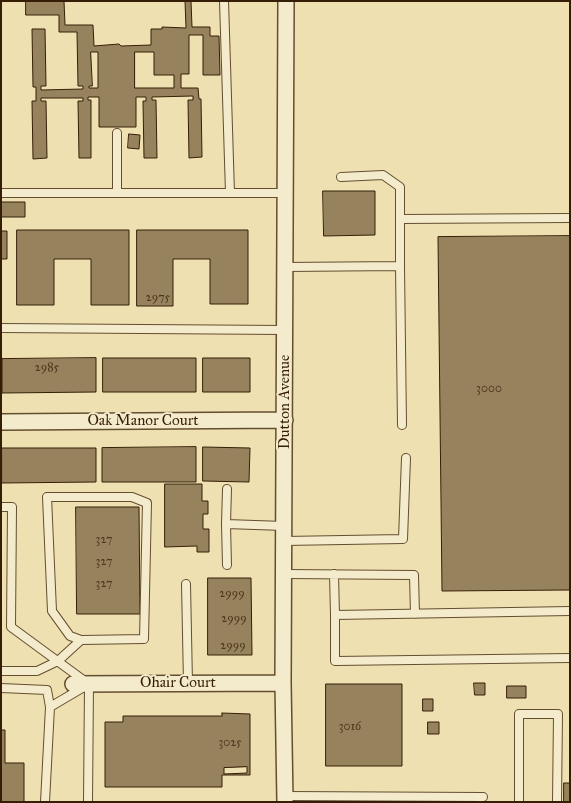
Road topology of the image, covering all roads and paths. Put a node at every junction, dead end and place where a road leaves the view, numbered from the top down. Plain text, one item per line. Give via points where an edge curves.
1 (224, 1) edge
2 (286, 1) edge
3 (117, 133) dead end
4 (341, 177) dead end
5 (1, 193) edge
6 (117, 193) junction
7 (230, 193) junction
8 (286, 193) junction
9 (570, 218) edge
10 (400, 219) junction
11 (400, 266) junction
12 (286, 267) junction
13 (1, 328) edge
14 (286, 330) junction
15 (285, 420) junction
16 (1, 422) edge
17 (402, 425) dead end
18 (406, 458) dead end
19 (227, 490) dead end
20 (1, 508) edge
21 (226, 524) junction
22 (284, 534) junction
23 (227, 565) dead end
24 (284, 574) junction
25 (334, 574) junction
26 (186, 584) dead end
27 (570, 611) edge
28 (415, 614) junction
29 (335, 615) junction
30 (80, 640) junction
31 (570, 658) edge
32 (58, 661) junction
33 (1, 671) edge
34 (188, 683) junction
35 (283, 683) junction
36 (81, 684) junction
37 (1, 688) edge
38 (50, 707) junction
39 (483, 797) dead end
40 (285, 799) edge
41 (46, 802) edge
42 (88, 802) edge
43 (519, 802) edge
44 (557, 802) edge

1 - 7 lane
2 - 8 street, Dutton Avenue
3 - 6 lane
4 - 10 lane via 383,175 400,187
5 - 6 lane
6 - 7 lane
7 - 8 lane
8 - 12 street, Dutton Avenue
9 - 10 lane
10 - 11 lane
11 - 12 lane
11 - 17 lane
12 - 14 street, Dutton Avenue
13 - 14 lane
14 - 15 street, Dutton Avenue
15 - 16 street, Oak Manor Court
15 - 22 street, Dutton Avenue
18 - 22 lane via 403,540
19 - 21 lane
20 - 32 lane via 12,508 11,627
21 - 22 lane
21 - 23 lane
22 - 24 street, Dutton Avenue
24 - 25 lane
24 - 35 street, Dutton Avenue
25 - 28 lane via 414,575
25 - 29 lane
26 - 34 lane
27 - 28 lane
28 - 29 lane
29 - 31 lane via 335,661
30 - 30 lane via 144,639 147,503 132,496 48,497 52,611 70,636
30 - 32 lane
32 - 33 lane via 37,671
32 - 36 lane
34 - 35 street, Ohair Court
34 - 36 street, Ohair Court
35 - 40 street, Dutton Avenue
36 - 38 lane
36 - 42 lane
37 - 38 lane via 47,690
38 - 41 lane
39 - 40 lane
43 - 44 lane via 519,714 558,714

